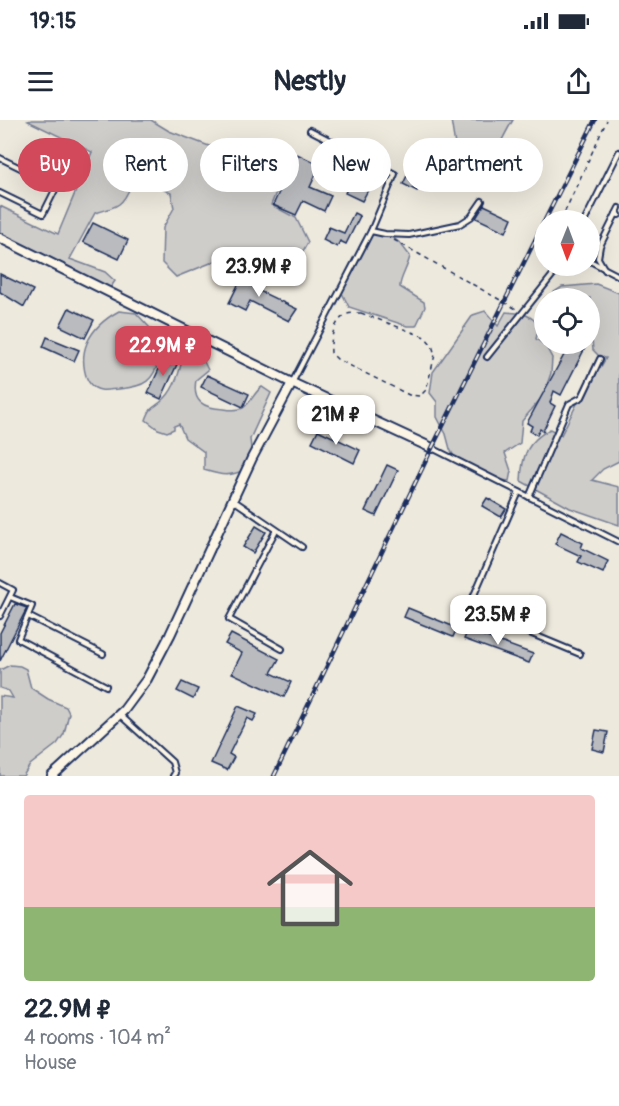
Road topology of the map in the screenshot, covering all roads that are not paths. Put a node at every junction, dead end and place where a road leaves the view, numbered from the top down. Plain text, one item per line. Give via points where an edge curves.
1 (310, 130) dead end
2 (619, 152) edge
3 (0, 158) edge
4 (0, 193) edge
5 (482, 201) dead end
6 (619, 208) edge
7 (590, 210) edge
8 (618, 215) edge
9 (370, 231) junction
10 (0, 238) edge
11 (600, 267) edge
12 (605, 270) junction
13 (552, 276) edge
14 (619, 276) edge
15 (487, 357) dead end
16 (600, 359) dead end
17 (292, 383) junction
18 (432, 448) joint
19 (519, 492) junction
20 (529, 497) junction
21 (232, 500) junction
22 (276, 530) junction
23 (619, 542) edge
24 (302, 547) dead end
25 (0, 583) edge
26 (9, 597) junction
27 (0, 616) edge
28 (28, 616) junction
29 (282, 649) dead end
30 (104, 654) dead end
31 (580, 654) dead end
32 (106, 686) dead end
33 (120, 714) junction
34 (52, 776) edge
35 (174, 776) edge

1 - 9 lane via 395,174
2 - 7 lane
3 - 4 lane via 57,186 43,214
5 - 9 lane via 471,217 460,224 409,235
6 - 8 lane
8 - 12 lane via 600,246 598,258
9 - 17 lane
10 - 17 street
11 - 12 lane
12 - 14 lane
13 - 15 lane
16 - 20 lane via 582,397 569,404
17 - 18 street
17 - 21 street
18 - 19 lane
19 - 20 lane
19 - 31 lane via 471,602 479,612
20 - 23 lane
21 - 22 lane
21 - 33 street via 152,670
22 - 24 lane
22 - 29 lane via 229,619
25 - 26 lane via 13,590
26 - 27 lane
26 - 28 lane via 32,606
28 - 30 lane
28 - 32 lane via 18,639
33 - 34 street
33 - 35 lane via 172,762

